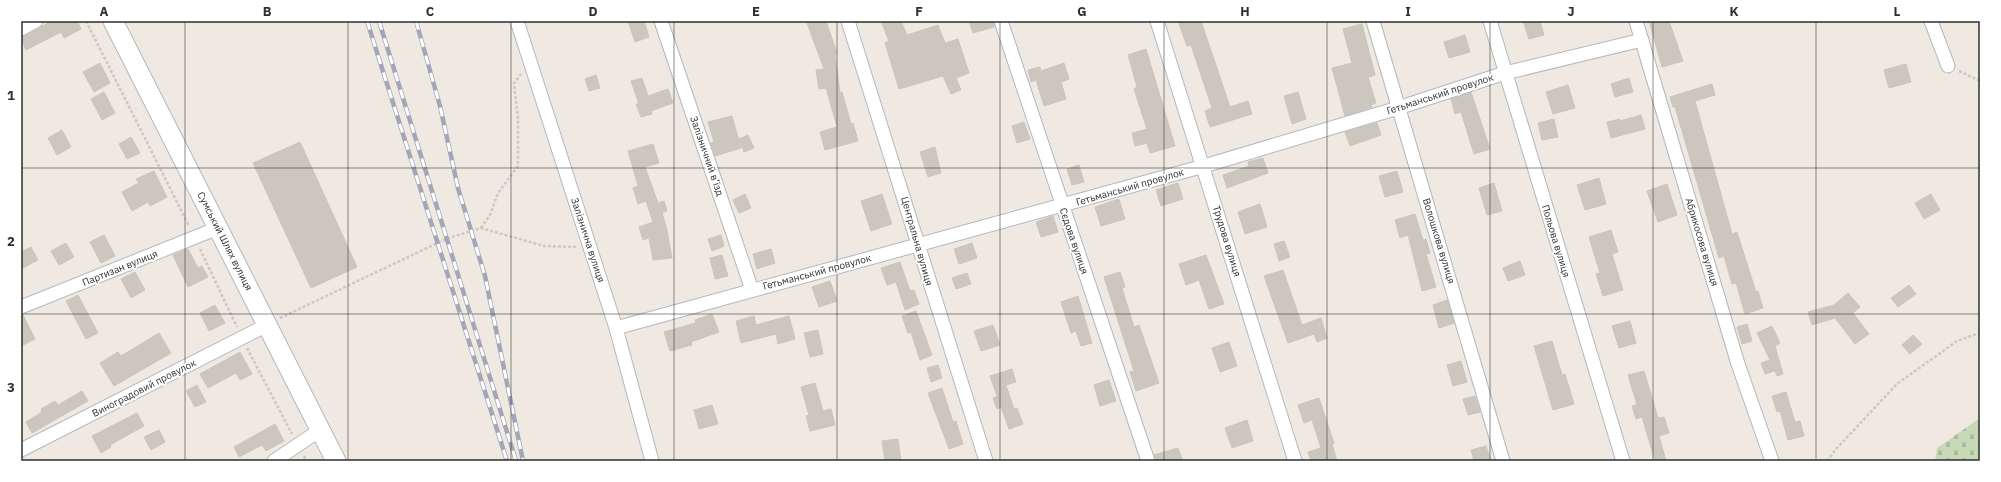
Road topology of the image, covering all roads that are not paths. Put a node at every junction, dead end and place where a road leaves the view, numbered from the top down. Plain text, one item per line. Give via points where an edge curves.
1 (36, 21) edge
2 (113, 21) edge
3 (517, 21) edge
4 (661, 21) edge
5 (848, 21) edge
6 (1002, 21) edge
7 (1157, 21) edge
8 (1373, 21) edge
9 (1490, 21) edge
10 (1636, 21) edge
11 (1931, 21) edge
12 (21, 29) edge
13 (1642, 40) junction
14 (1948, 66) road end
15 (1506, 73) junction
16 (1398, 108) junction
17 (1204, 166) junction
18 (1062, 207) junction
19 (218, 228) junction
20 (918, 245) junction
21 (752, 290) junction
22 (21, 307) edge
23 (267, 325) junction
24 (616, 328) junction
25 (320, 430) junction
26 (21, 450) edge
27 (274, 461) edge
28 (336, 461) edge
29 (652, 461) edge
30 (986, 461) edge
31 (1148, 461) edge
32 (1295, 461) edge
33 (1503, 461) edge
34 (1623, 461) edge
35 (1772, 461) edge

1 - 12 street
2 - 19 main road, Сумський Шлях вулиця
3 - 24 street, Залізнична вулиця
4 - 21 street, Залізничний в’їзд
5 - 20 street, Центральна вулиця
6 - 18 street, Сєдова вулиця
7 - 17 street, Трудова вулиця
8 - 16 street, Волошкова вулиця
9 - 15 street, Польова вулиця
10 - 13 street, Абрикосова вулиця
11 - 14 street
13 - 15 street, Гетьманський провулок
13 - 35 street, Абрикосова вулиця via 1738,364
15 - 16 street, Гетьманський провулок
15 - 34 street, Польова вулиця
16 - 17 street, Гетьманський провулок
16 - 33 street, Волошкова вулиця via 1444,255
17 - 18 street, Гетьманський провулок
17 - 32 street, Трудова вулиця
18 - 20 street, Гетьманський провулок
18 - 31 street, Сєдова вулиця
19 - 22 street, Партизан вулиця
19 - 23 main road, Сумський Шлях вулиця
20 - 21 street, Гетьманський провулок
20 - 30 street, Центральна вулиця
21 - 24 street, Гетьманський провулок
23 - 25 main road, Сумський Шлях вулиця
23 - 26 street, Виноградовий провулок
24 - 29 street, Залізнична вулиця
25 - 27 street
25 - 28 main road, Сумський Шлях вулиця

